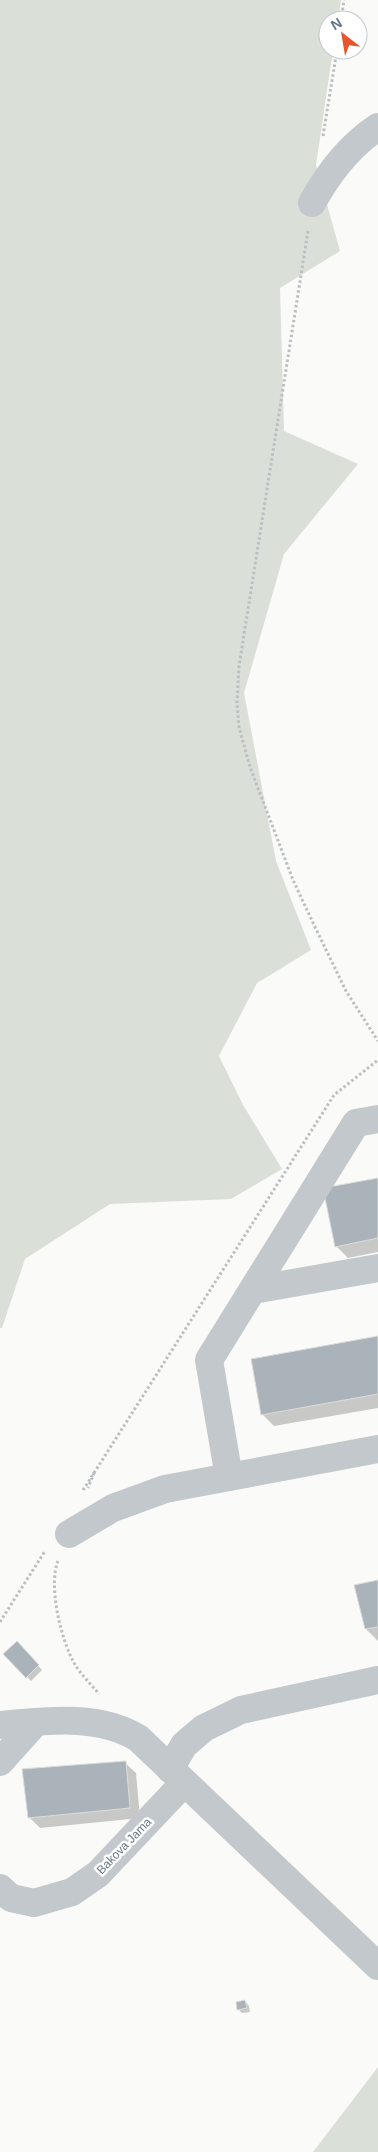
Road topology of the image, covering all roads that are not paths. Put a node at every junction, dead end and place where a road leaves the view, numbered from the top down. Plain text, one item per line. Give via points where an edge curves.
1 (378, 127) edge
2 (312, 203) road end
3 (378, 1119) edge
4 (378, 1268) edge
5 (253, 1290) junction
6 (378, 1449) edge
7 (229, 1477) junction
8 (58, 1541) road end
9 (378, 1680) edge
10 (36, 1722) junction
11 (0, 1725) edge
12 (0, 1762) edge
13 (177, 1776) junction
14 (0, 1888) edge
15 (378, 1966) edge

1 - 2 street via 347,153 325,180
3 - 5 street via 356,1123
4 - 5 street
5 - 7 street via 209,1360
6 - 7 street
7 - 8 street via 165,1489 138,1498 113,1508
9 - 13 street, Bakova Jama via 241,1710 204,1728 184,1745
10 - 11 street
10 - 12 street
10 - 13 street via 98,1723 131,1734
13 - 14 street, Bakova Jama via 98,1874 72,1892 34,1903 11,1898
13 - 15 street

